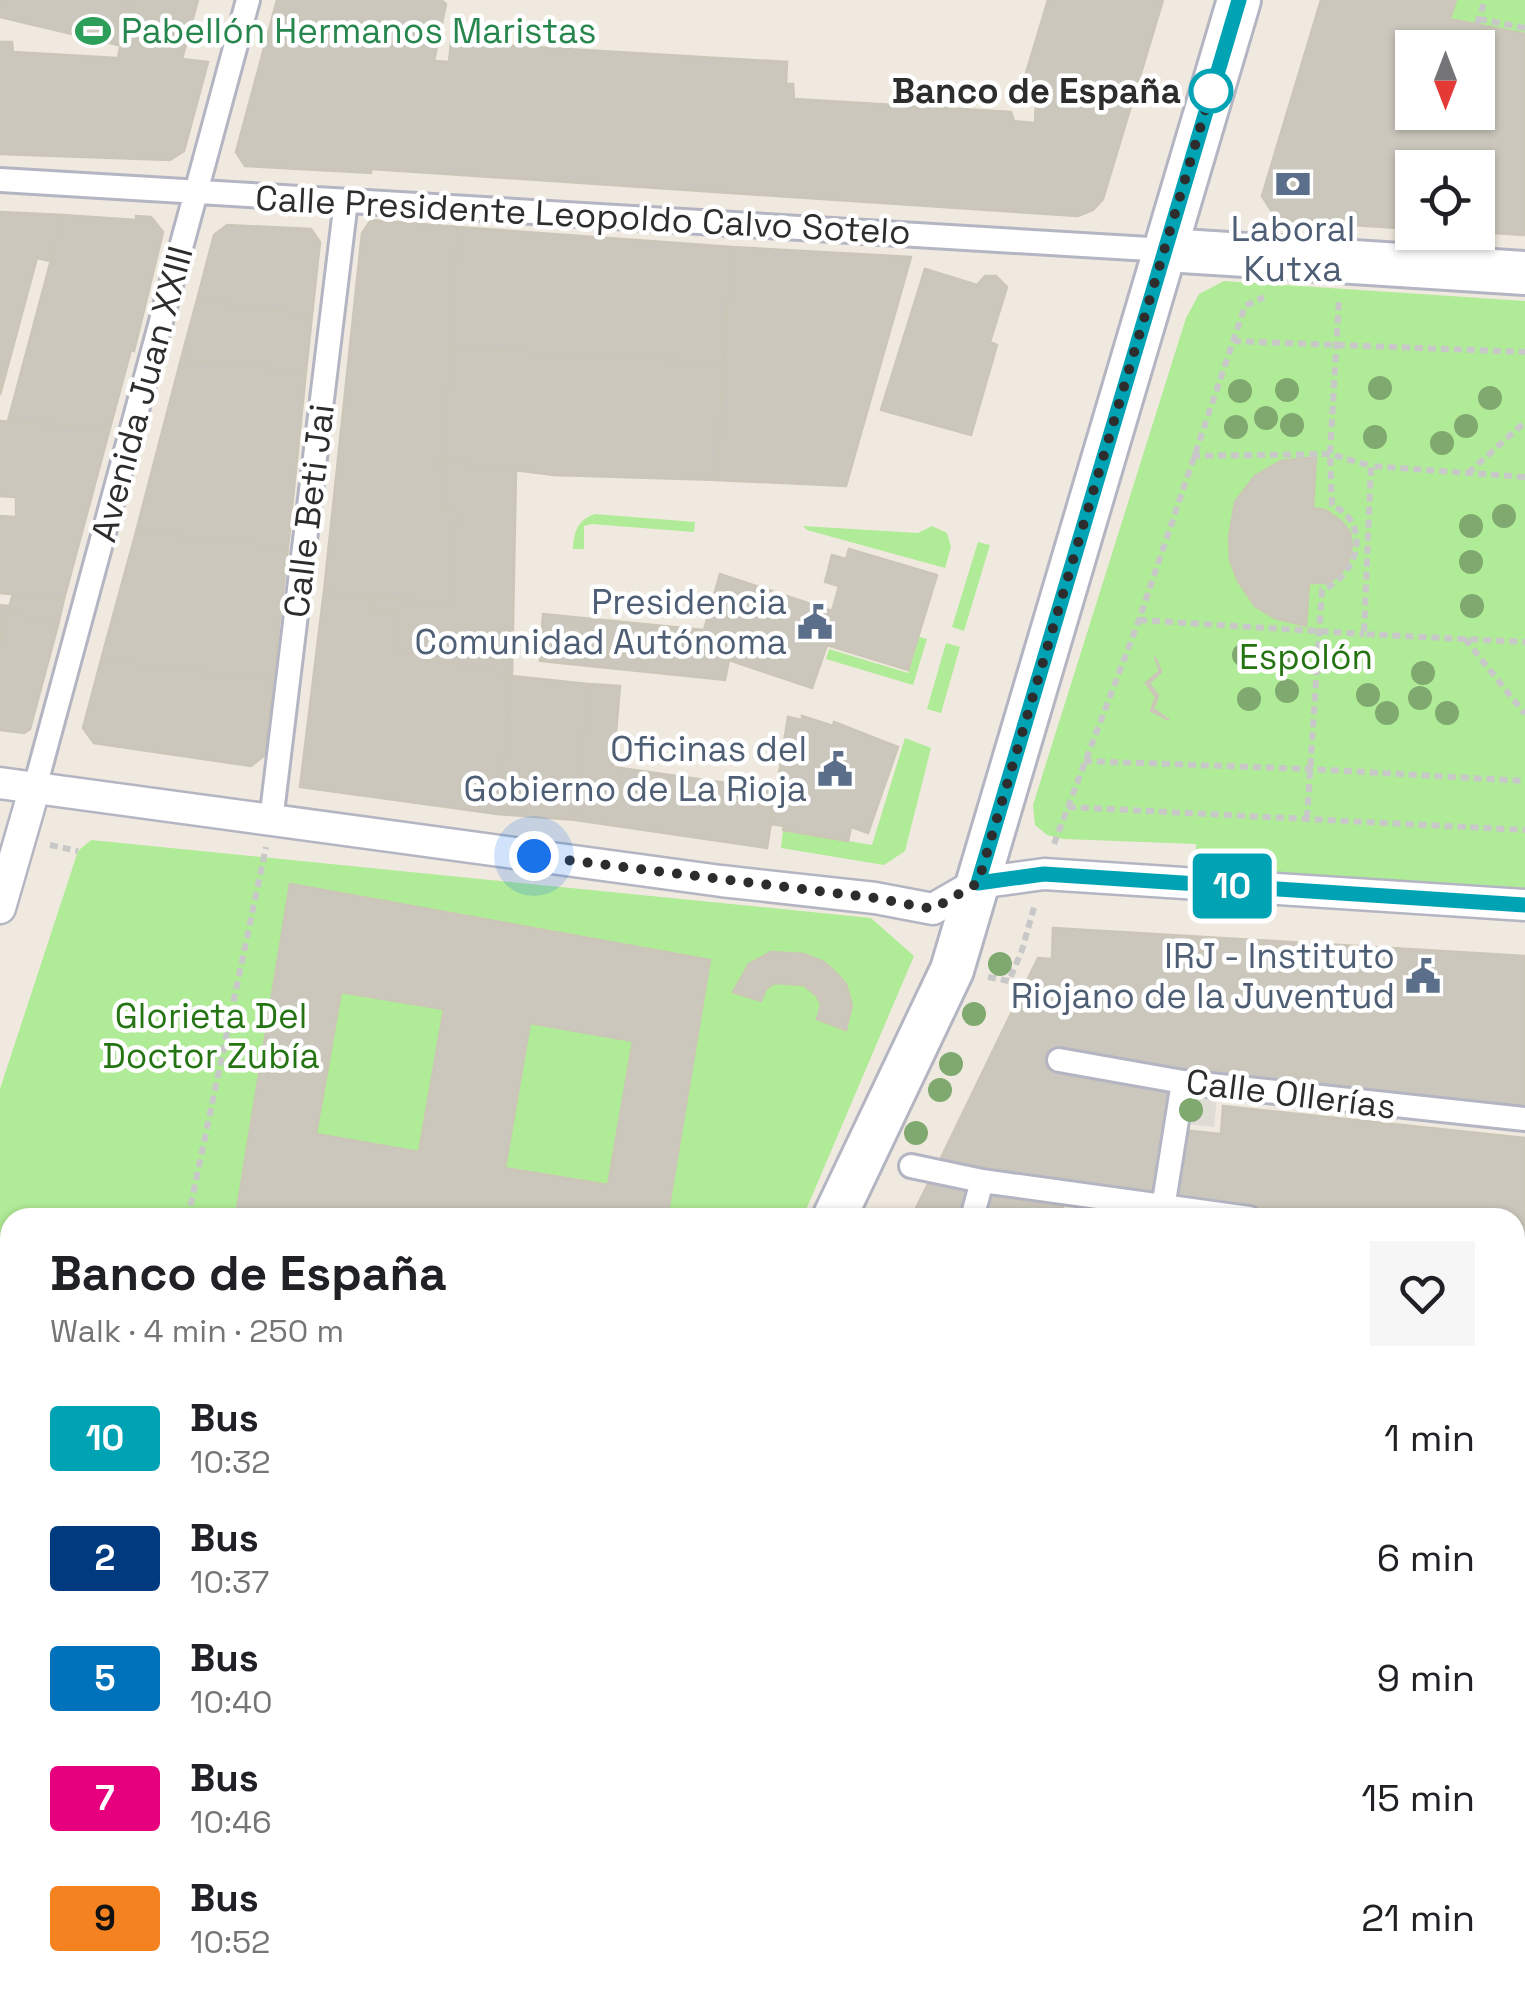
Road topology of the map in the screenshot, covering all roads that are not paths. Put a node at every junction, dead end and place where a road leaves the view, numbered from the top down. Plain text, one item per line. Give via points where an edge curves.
1 (248, 0) edge
2 (1239, 0) edge
3 (0, 180) edge
4 (196, 192) junction
5 (346, 201) junction
6 (1166, 250) junction
7 (1525, 273) edge
8 (0, 783) edge
9 (35, 788) junction
10 (271, 821) junction
11 (978, 883) junction
12 (1525, 905) edge
13 (0, 908) edge
14 (1059, 1060) dead end
15 (1183, 1082) junction
16 (1525, 1120) edge
17 (910, 1166) dead end
18 (982, 1181) junction
19 (839, 1208) edge
20 (975, 1208) edge
21 (1164, 1208) joint

1 - 4 street, Avenida Juan XXIII
2 - 6 main road
3 - 4 street, Calle Presidente Leopoldo Calvo Sotelo
4 - 5 street, Calle Presidente Leopoldo Calvo Sotelo
4 - 9 street, Avenida Juan XXIII
5 - 6 street, Calle Presidente Leopoldo Calvo Sotelo
5 - 10 street, Calle Beti Jai
6 - 7 main road
6 - 11 main road
8 - 9 street
9 - 10 street
9 - 13 street
10 - 11 street via 933,909
11 - 12 street via 1044,874
11 - 19 main road via 952,970
14 - 15 street, Calle Ollerías
15 - 16 street, Calle Ollerías
15 - 21 street
17 - 18 street
18 - 20 street
18 - 21 street

